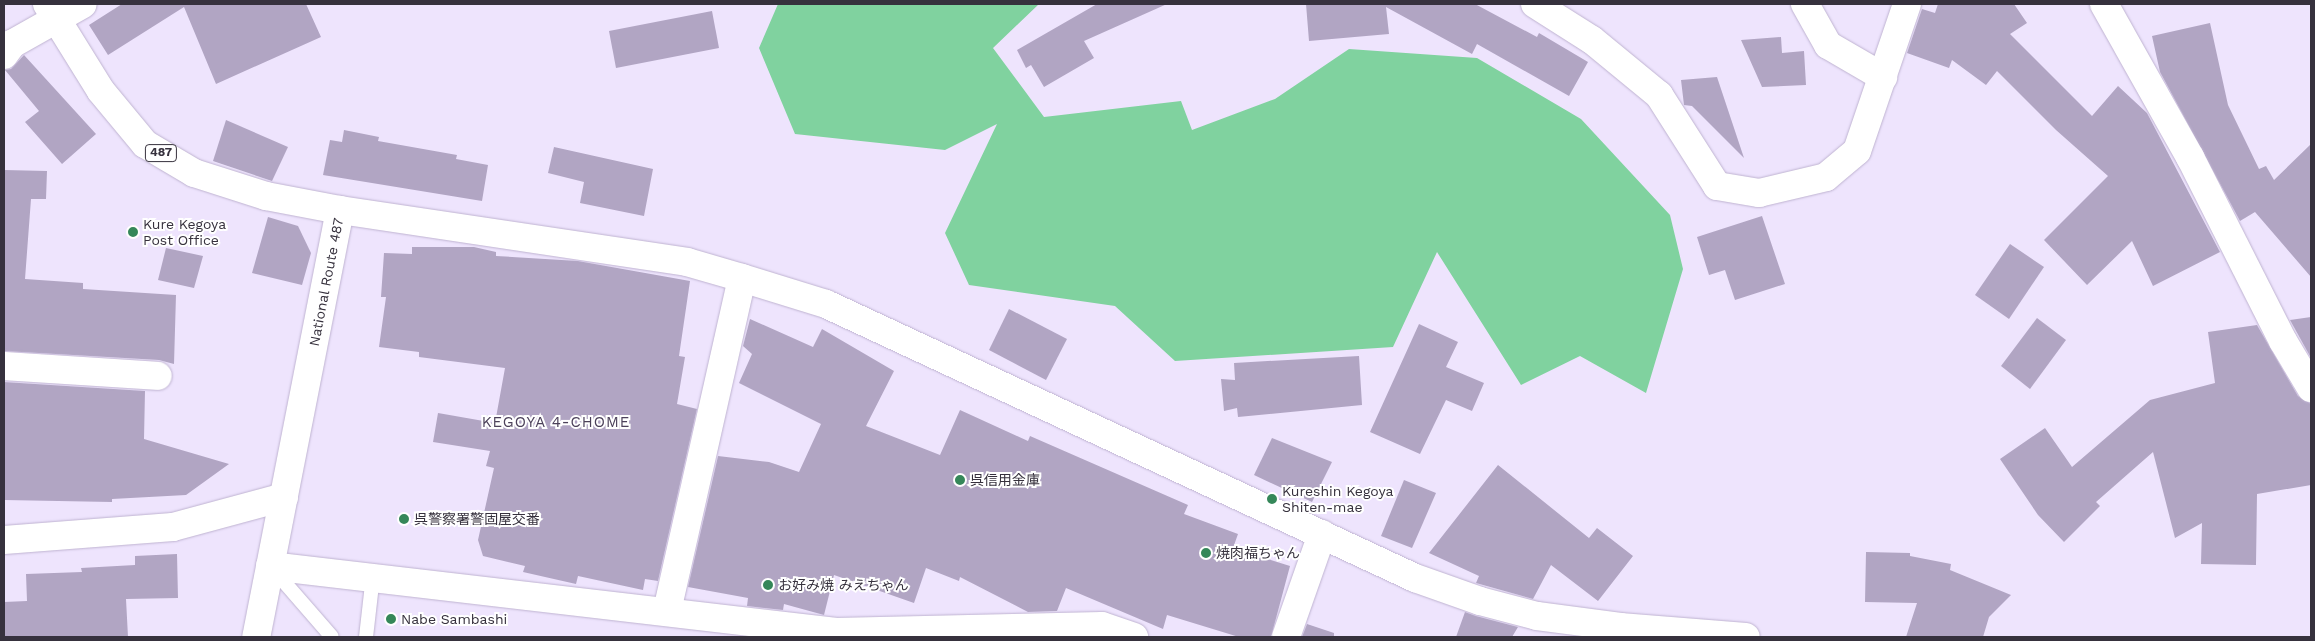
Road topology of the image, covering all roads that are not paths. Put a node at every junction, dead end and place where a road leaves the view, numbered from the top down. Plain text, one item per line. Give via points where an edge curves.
1 (83, 4) edge
2 (1535, 4) edge
3 (1804, 4) edge
4 (1907, 4) edge
5 (2104, 4) edge
6 (51, 12) edge
7 (7, 45) edge
8 (1883, 77) junction
9 (340, 210) junction
10 (742, 278) junction
11 (4, 366) edge
12 (158, 376) dead end
13 (2311, 388) edge
14 (284, 497) junction
15 (1322, 534) junction
16 (4, 540) edge
17 (270, 566) junction
18 (373, 576) junction
19 (667, 611) junction
20 (1576, 629) edge
21 (256, 637) edge
22 (332, 637) edge
23 (366, 637) edge
24 (1134, 637) edge
25 (1286, 637) edge
26 (1746, 637) edge

1 - 6 main road
2 - 8 main road via 1592,40 1641,77 1659,95 1717,186 1733,190 1759,193 1826,177 1840,168 1857,152
3 - 8 main road via 1828,45
4 - 8 main road
5 - 13 main road via 2190,157 2283,341
6 - 7 main road
6 - 9 main road, National Route 487 / 487 via 101,91 145,144 194,173 266,196
9 - 10 main road via 687,262
9 - 14 main road, National Route 487
10 - 15 main road via 826,304
10 - 19 main road
11 - 12 main road
14 - 16 main road via 173,527
14 - 17 main road, National Route 487
15 - 20 main road via 1452,592
15 - 25 main road
17 - 18 main road
17 - 21 main road, National Route 487
17 - 22 lane
18 - 19 main road
18 - 23 lane
19 - 24 main road via 836,632 1102,626
20 - 26 main road

